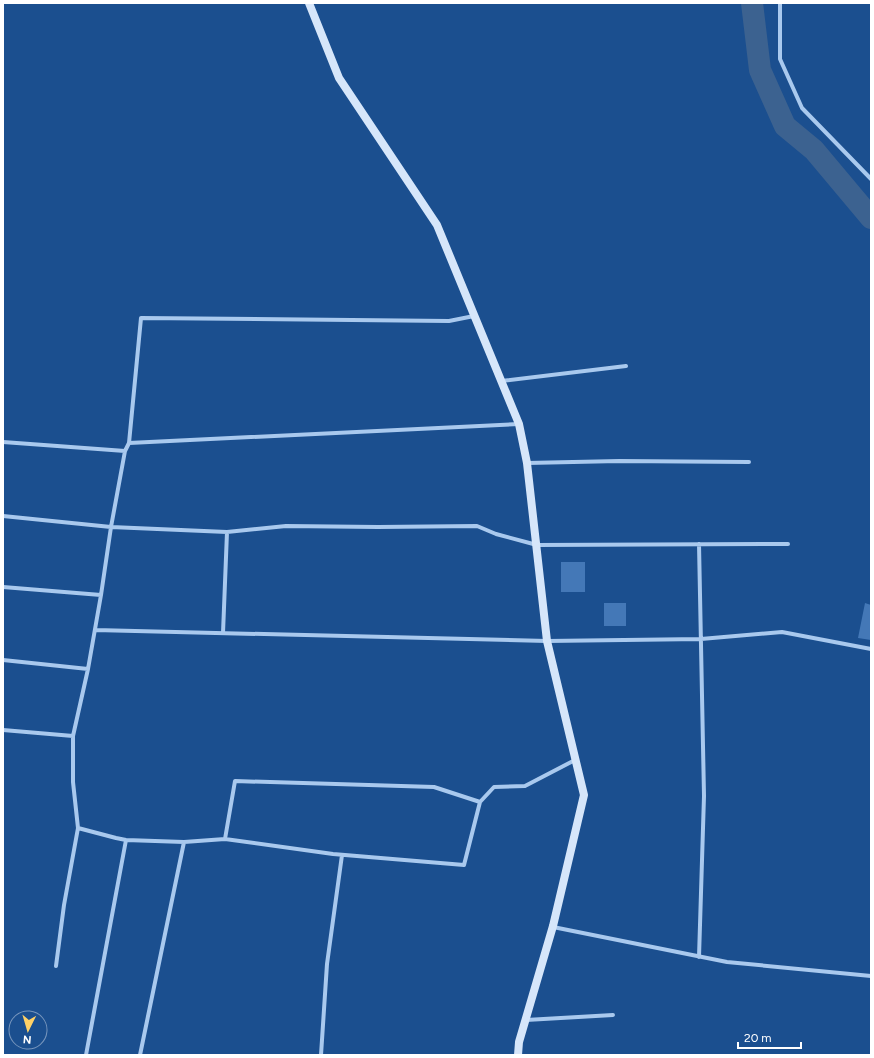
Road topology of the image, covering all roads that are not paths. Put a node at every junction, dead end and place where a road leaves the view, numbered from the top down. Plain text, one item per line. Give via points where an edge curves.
1 (309, 3) edge
2 (780, 3) edge
3 (871, 179) edge
4 (474, 316) junction
5 (626, 366) dead end
6 (501, 381) junction
7 (519, 424) junction
8 (3, 442) edge
9 (129, 443) junction
10 (125, 451) junction
11 (749, 462) dead end
12 (527, 463) junction
13 (3, 516) edge
14 (111, 527) junction
15 (227, 532) junction
16 (699, 544) junction
17 (788, 544) dead end
18 (537, 546) junction
19 (3, 587) edge
20 (101, 595) junction
21 (95, 630) junction
22 (223, 633) junction
23 (700, 639) junction
24 (548, 641) junction
25 (871, 649) edge
26 (3, 660) edge
27 (88, 669) junction
28 (3, 730) edge
29 (73, 736) junction
30 (576, 760) junction
31 (480, 802) junction
32 (78, 828) junction
33 (225, 839) junction
34 (126, 840) junction
35 (184, 842) junction
36 (342, 855) junction
37 (553, 926) junction
38 (699, 957) junction
39 (56, 966) dead end
40 (871, 976) edge
41 (613, 1015) dead end
42 (526, 1020) junction
43 (86, 1055) edge
44 (140, 1055) edge
45 (321, 1055) edge
46 (518, 1055) edge

1 - 4 street via 339,78 437,226
2 - 3 street via 780,59 802,108
4 - 6 street
4 - 9 street via 449,321 141,318
5 - 6 street
6 - 7 street
7 - 9 street
7 - 12 street
8 - 10 street
9 - 10 street
10 - 14 street
11 - 12 street
12 - 18 street
13 - 14 street
14 - 15 street
14 - 20 street
15 - 18 street via 286,526 477,526
15 - 22 street
16 - 17 street
16 - 18 street
16 - 23 street
18 - 24 street
19 - 20 street
20 - 21 street
21 - 22 street
21 - 27 street
22 - 24 street
23 - 24 street
23 - 25 street via 782,632
23 - 38 street via 704,796
24 - 30 street
26 - 27 street
27 - 29 street
28 - 29 street
29 - 32 street via 73,782
30 - 31 street via 524,786 494,787
30 - 37 street via 584,795
31 - 33 street via 434,788 236,781
31 - 36 street via 464,865
32 - 34 street
32 - 39 street
33 - 35 street
33 - 36 street
34 - 35 street
34 - 43 street
35 - 44 street
36 - 45 street via 327,964
37 - 38 street
37 - 42 street
38 - 40 street
41 - 42 street
42 - 46 street

